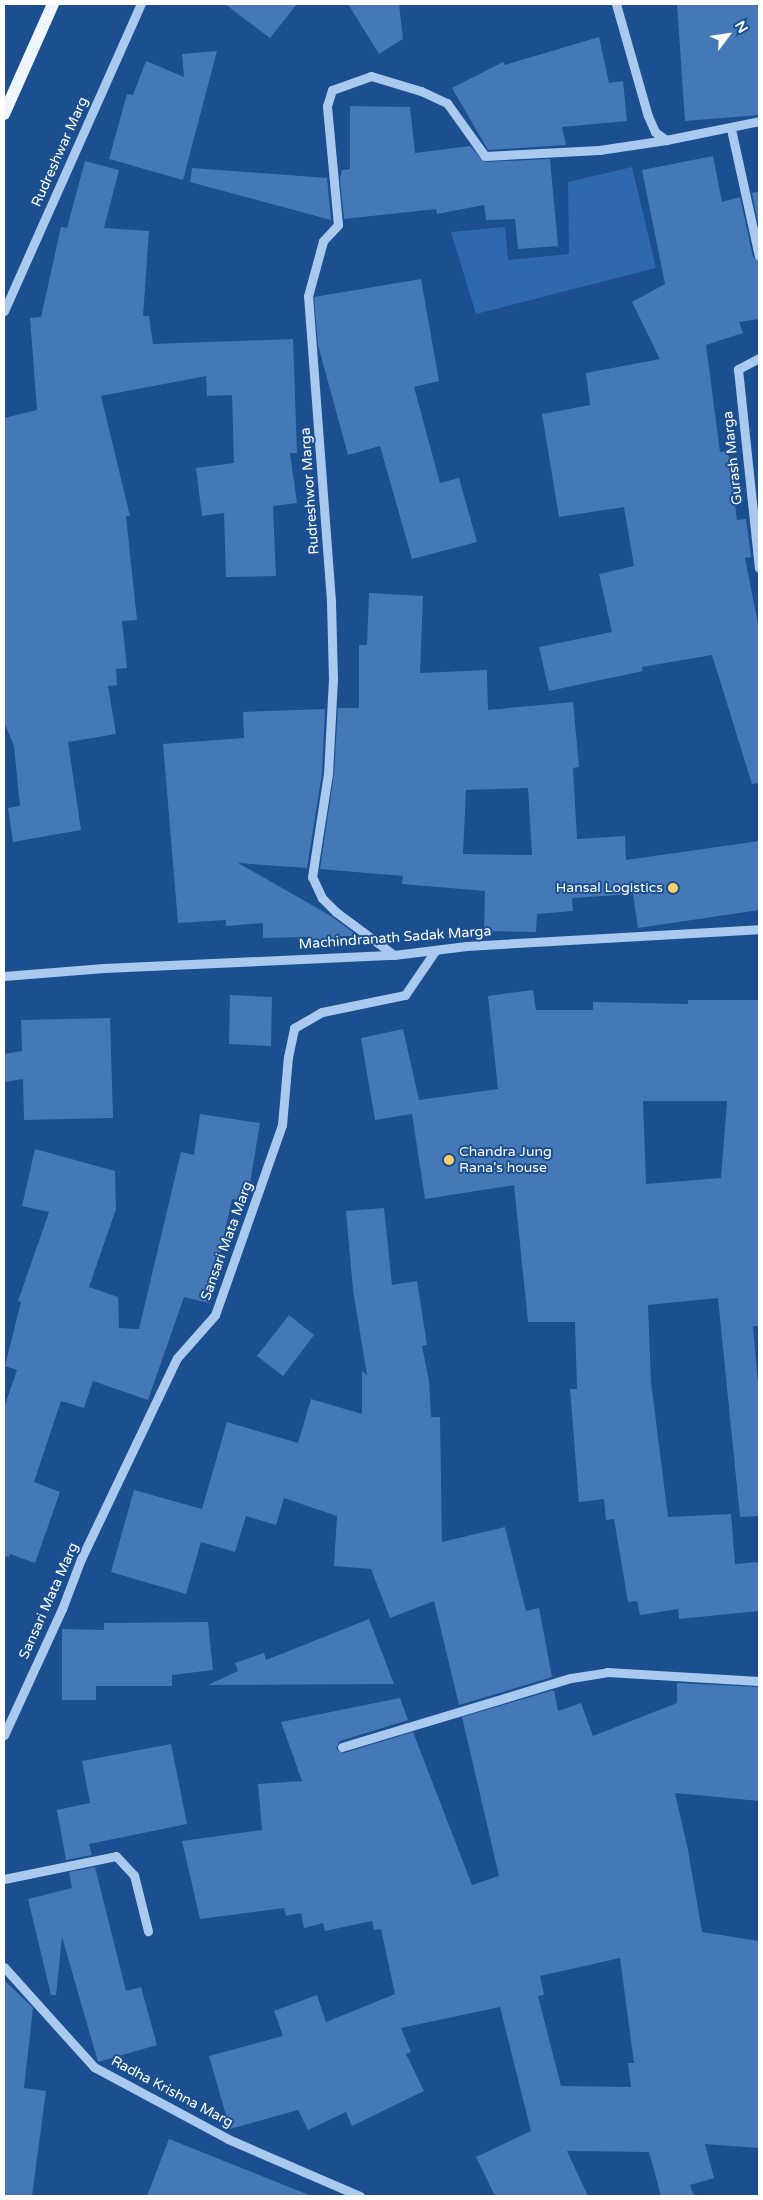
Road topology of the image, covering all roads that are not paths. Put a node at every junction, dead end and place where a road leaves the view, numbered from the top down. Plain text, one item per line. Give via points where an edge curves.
1 (53, 4) edge
2 (141, 4) edge
3 (616, 4) edge
4 (4, 114) edge
5 (759, 121) edge
6 (731, 129) junction
7 (666, 140) junction
8 (759, 256) edge
9 (4, 311) edge
10 (759, 358) edge
11 (759, 568) edge
12 (759, 929) edge
13 (435, 951) junction
14 (394, 955) junction
15 (4, 976) edge
16 (759, 1681) edge
17 (4, 1735) edge
18 (342, 1747) dead end
19 (4, 1878) edge
20 (148, 1931) dead end
21 (4, 1967) edge
22 (360, 2196) edge

1 - 4 main road
2 - 9 street, Rudreshwar Marg
3 - 7 street via 648,116 655,132
5 - 6 street
6 - 7 street
6 - 8 street
7 - 14 street, Rudreshwor Marga via 599,150 485,156 447,103 421,91 370,76 332,90 327,106 338,225 323,241 308,296 331,591 333,679 328,774 312,877 322,898 336,912
10 - 11 street, Gurash Marga via 738,369
12 - 13 street, Machindranath Sadak Marga via 466,946
13 - 14 street, Machindranath Sadak Marga
13 - 17 street, Sansari Mata Marg via 405,995 322,1012 294,1028 282,1125 215,1315 177,1358 81,1559 62,1609
14 - 15 street, Machindranath Sadak Marga via 104,968
16 - 18 street via 607,1672 570,1678
19 - 20 street via 116,1856 134,1875
21 - 22 street, Radha Krishna Marg via 94,2066 228,2139

